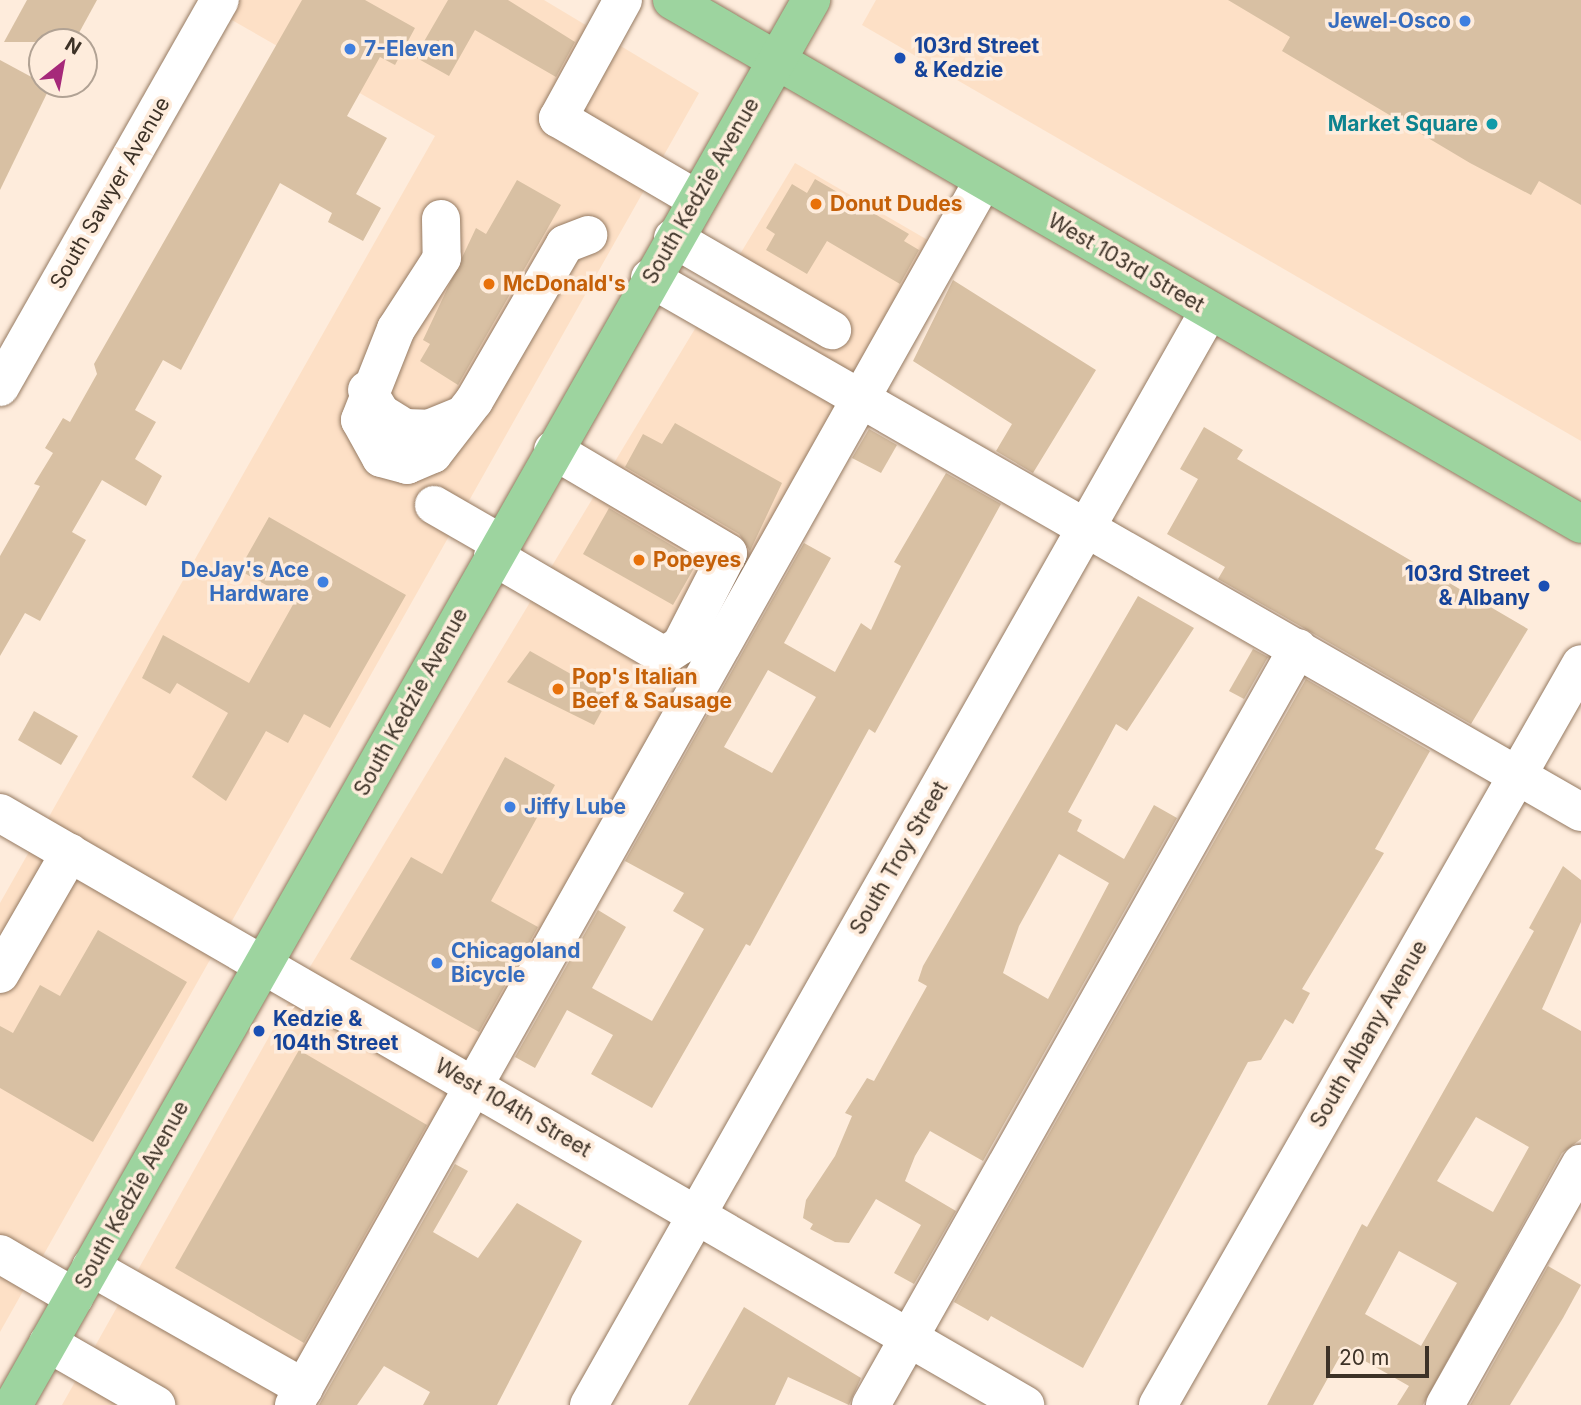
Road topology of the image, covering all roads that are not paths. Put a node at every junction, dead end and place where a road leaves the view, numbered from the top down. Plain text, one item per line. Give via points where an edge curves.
1 (220, 0) edge
2 (624, 0) edge
3 (671, 0) edge
4 (811, 0) edge
5 (776, 61) junction
6 (983, 181) junction
7 (696, 199) junction
8 (441, 219) dead end
9 (588, 235) dead end
10 (673, 238) junction
11 (650, 278) junction
12 (1209, 311) junction
13 (832, 330) dead end
14 (0, 387) edge
15 (862, 396) junction
16 (554, 450) junction
17 (434, 505) dead end
18 (1581, 524) edge
19 (1087, 526) junction
20 (497, 550) junction
21 (1297, 648) junction
22 (1581, 664) edge
23 (1517, 775) junction
24 (1581, 812) edge
25 (0, 813) edge
26 (70, 853) junction
27 (263, 963) junction
28 (0, 974) edge
29 (474, 1086) junction
30 (1581, 1164) edge
31 (697, 1214) junction
32 (0, 1254) edge
33 (83, 1282) junction
34 (909, 1338) junction
35 (48, 1343) junction
36 (299, 1397) edge
37 (13, 1405) edge
38 (156, 1405) edge
39 (589, 1405) edge
40 (871, 1405) edge
41 (1025, 1405) edge
42 (1158, 1405) edge
43 (1446, 1405) edge

1 - 14 street, South Sawyer Avenue
2 - 7 street via 558,118
3 - 5 main road, West 103rd Street
4 - 5 main road, South Kedzie Avenue
5 - 6 main road, West 103rd Street
5 - 7 main road, South Kedzie Avenue
6 - 12 main road, West 103rd Street
6 - 15 street
7 - 10 main road, South Kedzie Avenue
8 - 9 street via 442,258 366,390 381,414 405,428 428,429 462,415 565,244
10 - 11 main road, South Kedzie Avenue
10 - 13 street
11 - 15 street
11 - 16 main road, South Kedzie Avenue
12 - 18 main road, West 103rd Street
12 - 19 street, South Troy Street
15 - 19 street
15 - 29 street
16 - 20 main road, South Kedzie Avenue
16 - 20 street via 708,541 702,587 665,631 619,630
17 - 20 street
19 - 21 street
19 - 31 street, South Troy Street
20 - 27 main road, South Kedzie Avenue
21 - 23 street
21 - 34 street
22 - 23 street, South Albany Avenue
23 - 24 street
23 - 42 street, South Albany Avenue
25 - 26 street, West 104th Street
26 - 27 street, West 104th Street
26 - 28 street
27 - 29 street, West 104th Street
27 - 33 main road, South Kedzie Avenue
29 - 31 street, West 104th Street
29 - 36 street
30 - 43 street
31 - 34 street, West 104th Street
31 - 39 street, South Troy Street
32 - 33 street
33 - 35 main road, South Kedzie Avenue
33 - 36 street
34 - 40 street
34 - 41 street, West 104th Street
35 - 37 main road, South Kedzie Avenue
35 - 38 street

